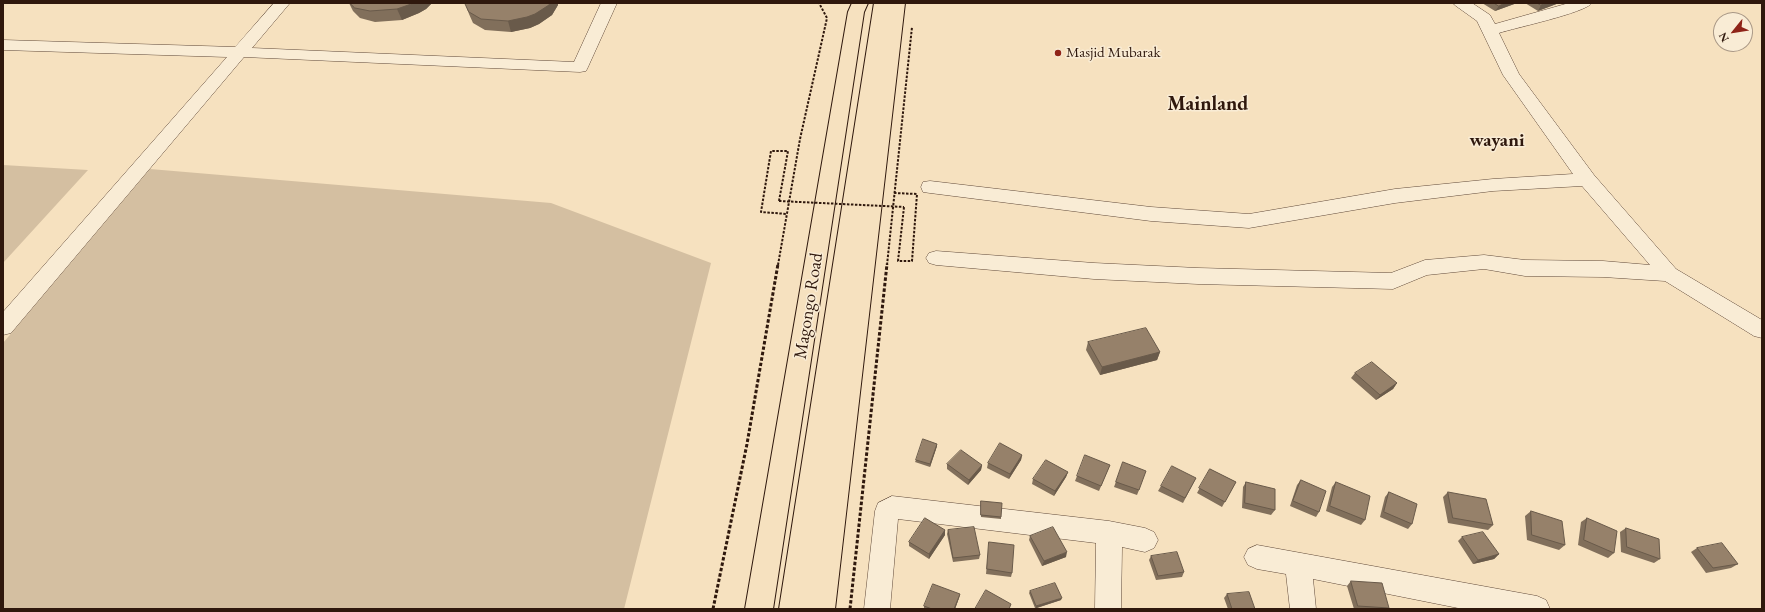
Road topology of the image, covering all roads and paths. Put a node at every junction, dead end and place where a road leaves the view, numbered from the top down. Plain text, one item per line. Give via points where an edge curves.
1 (282, 3) edge
2 (609, 3) edge
3 (819, 3) edge
4 (882, 3) edge
5 (898, 3) edge
6 (1461, 3) edge
7 (1576, 4) edge
8 (857, 6) edge
9 (912, 26) dead end
10 (1491, 30) junction
11 (3, 45) edge
12 (240, 52) junction
13 (1587, 179) junction
14 (930, 188) dead end
15 (894, 193) junction
16 (787, 214) junction
17 (936, 258) dead end
18 (1668, 274) junction
19 (3, 326) edge
20 (1762, 330) edge
21 (1109, 533) junction
22 (1145, 540) dead end
23 (1257, 557) dead end
24 (1298, 564) junction
25 (1491, 606) edge
26 (713, 609) edge
27 (759, 609) edge
28 (793, 609) edge
29 (820, 609) edge
30 (850, 609) edge
31 (877, 609) edge
32 (1108, 609) edge
33 (1303, 609) edge
34 (1537, 609) edge

1 - 12 street
2 - 12 street via 580,67
3 - 16 path via 827,18 800,139
4 - 28 main road, Magongo Road
5 - 29 main road
6 - 10 street via 1484,18
7 - 10 street
8 - 27 main road, Magongo Road
9 - 15 path
10 - 13 street via 1511,75
11 - 12 street
12 - 19 street
13 - 14 street via 1493,185 1395,196 1249,221 1151,214
13 - 18 street
15 - 16 path, bridge via 917,194 912,261 898,261 904,207 779,201 788,151 772,151 761,212
15 - 30 path
16 - 26 path via 747,444
17 - 18 street via 1094,271 1393,281 1425,268 1484,262 1525,268 1603,269
18 - 20 street
21 - 22 street
21 - 31 street via 892,507 887,511 885,520
21 - 32 street
23 - 24 street
24 - 25 street
24 - 33 street
25 - 34 street

